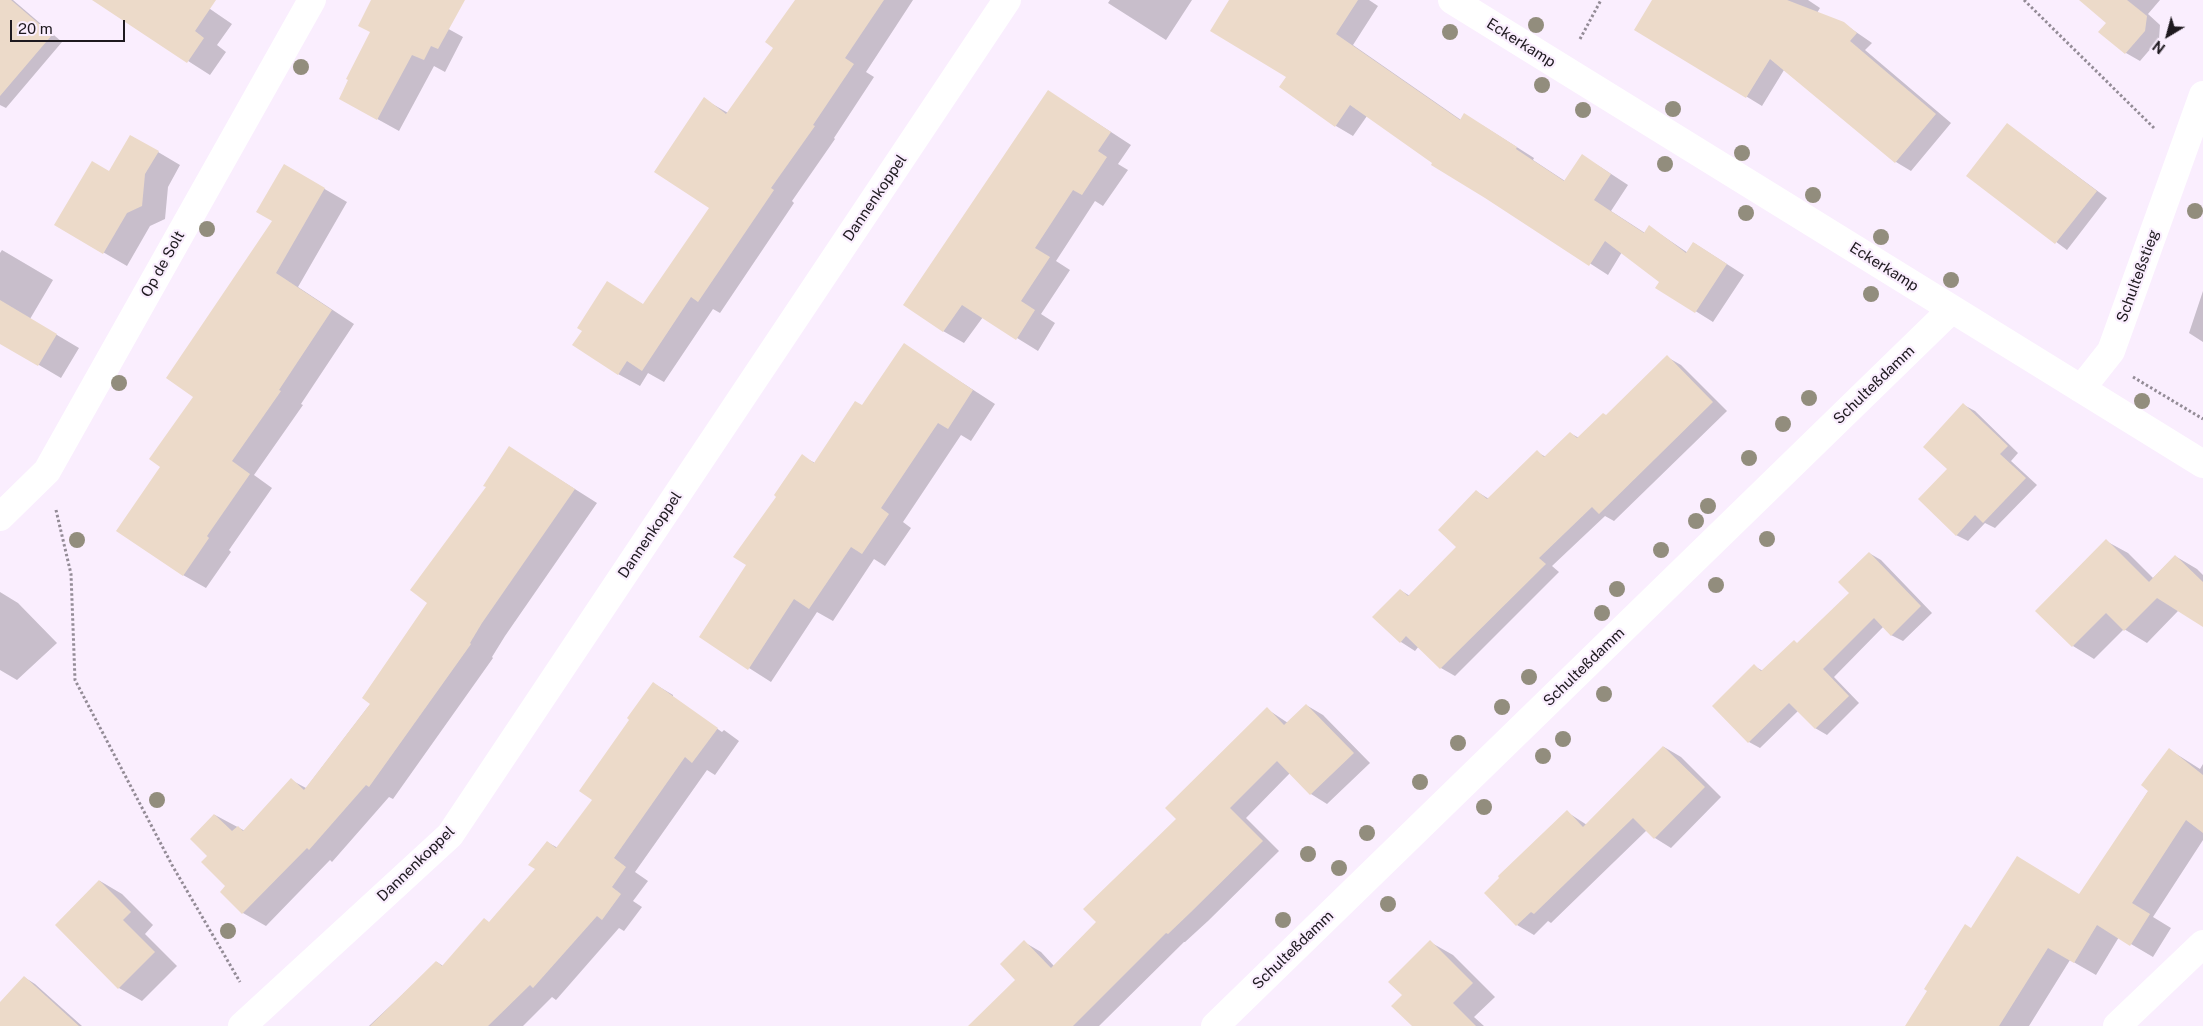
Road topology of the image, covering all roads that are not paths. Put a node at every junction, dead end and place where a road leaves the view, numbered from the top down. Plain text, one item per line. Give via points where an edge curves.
1 (312, 0) edge
2 (1007, 0) edge
3 (1452, 0) edge
4 (2203, 95) edge
5 (1952, 308) junction
6 (2081, 389) junction
7 (2203, 464) edge
8 (0, 517) edge
9 (2203, 944) edge
10 (249, 1019) edge
11 (1215, 1026) edge
12 (2117, 1026) edge

1 - 8 street, Op de Solt via 47,471
2 - 10 street, Dannenkoppel via 450,835
3 - 5 street, Eckerkamp
4 - 6 street, Schulteßstieg via 2111,351
5 - 6 street, Eckerkamp
5 - 11 street, Schulteßdamm
6 - 7 street, Eckerkamp
9 - 12 street

